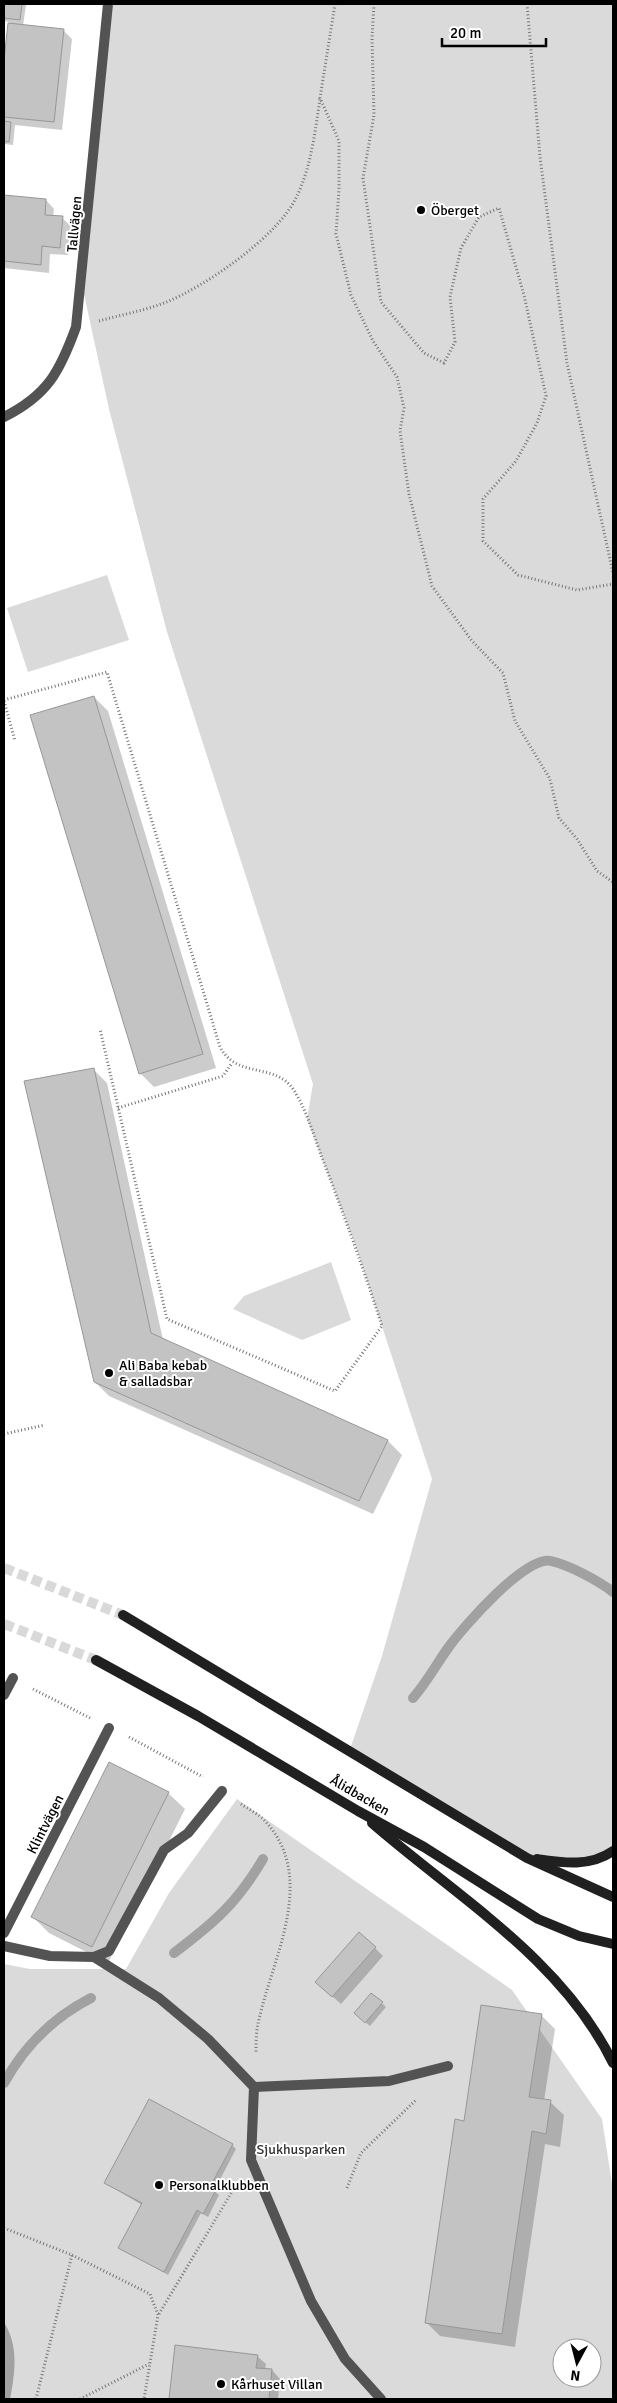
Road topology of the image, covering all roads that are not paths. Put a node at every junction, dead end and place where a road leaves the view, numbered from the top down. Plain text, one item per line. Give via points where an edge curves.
1 (108, 4) edge
2 (4, 417) edge
3 (123, 1615) tunnel mouth
4 (96, 1660) tunnel mouth
5 (13, 1678) dead end
6 (4, 1695) edge
7 (110, 1728) dead end
8 (222, 1791) dead end
9 (358, 1811) junction
10 (613, 1851) edge
11 (527, 1858) junction
12 (613, 1897) edge
13 (4, 1933) edge
14 (613, 1944) edge
15 (4, 1946) edge
16 (94, 1958) junction
17 (613, 2064) edge
18 (448, 2066) dead end
19 (254, 2087) junction
20 (381, 2399) edge

1 - 2 street, Tallvägen via 76,327 55,376 35,397
3 - 11 main road
4 - 9 main road, Ålidbacken
5 - 6 street
7 - 13 street, Klintvägen
8 - 16 street via 188,1833 164,1850 109,1951
9 - 14 main road, Ålidbacken via 424,1846 538,1919 579,1936
9 - 17 main road via 419,1864 494,1920 545,1969 600,2036
10 - 11 main road via 601,1859 570,1863
11 - 12 main road
15 - 16 street via 50,1956
16 - 19 street via 159,1998 208,2039
18 - 19 street via 390,2081
19 - 20 street via 251,2160 311,2301 345,2359

